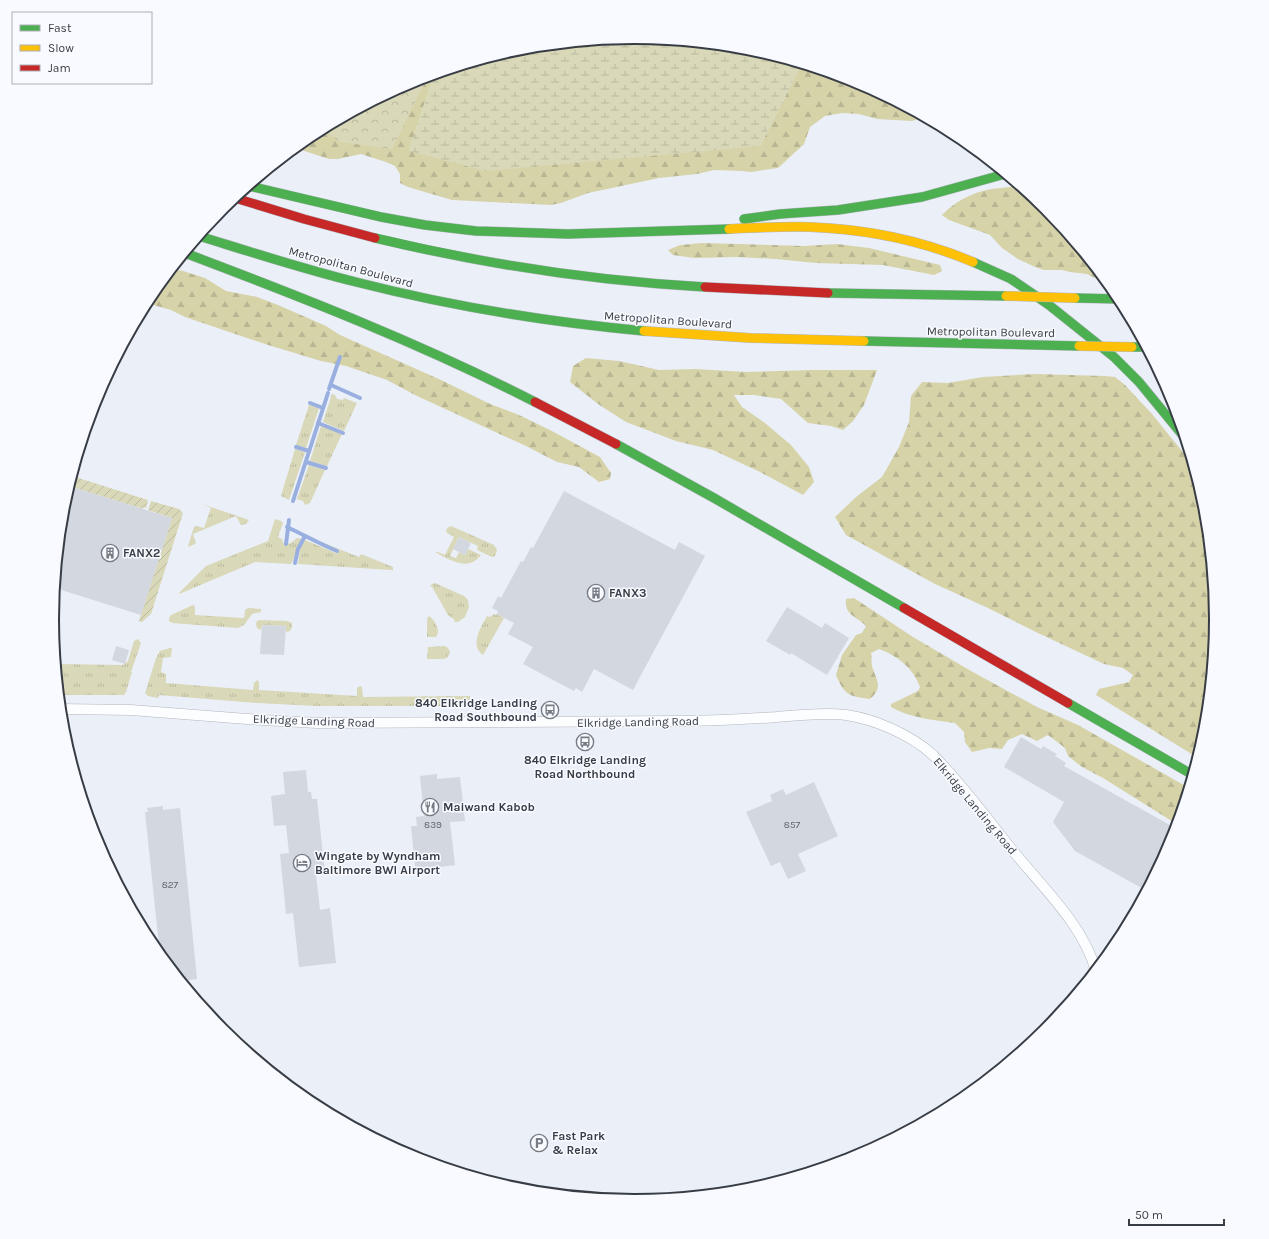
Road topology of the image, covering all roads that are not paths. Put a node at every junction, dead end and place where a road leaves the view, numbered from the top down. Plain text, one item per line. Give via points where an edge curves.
1 (1000, 175) edge
2 (255, 187) edge
3 (241, 200) edge
4 (666, 230) junction
5 (204, 238) edge
6 (190, 255) edge
7 (1112, 299) edge
8 (1141, 347) edge
9 (1176, 427) edge
10 (66, 709) edge
11 (1189, 772) edge
12 (1094, 966) edge

1 - 4 highway via 922,197 838,210 780,214
2 - 4 highway via 382,217 476,231 568,234
3 - 7 highway, bridge via 390,242 516,267 584,277 772,291
4 - 9 highway via 810,227 873,233 914,241 952,253 1010,279 1049,305 1114,357 1139,382
5 - 8 highway, Metropolitan Boulevard, bridge via 379,288 443,302 580,324 767,339
6 - 11 highway via 374,327 578,423 674,475
10 - 12 street, Elkridge Landing Road via 131,710 317,723 651,722 809,714 846,715 877,722 906,736 932,755 1064,912 1083,940

